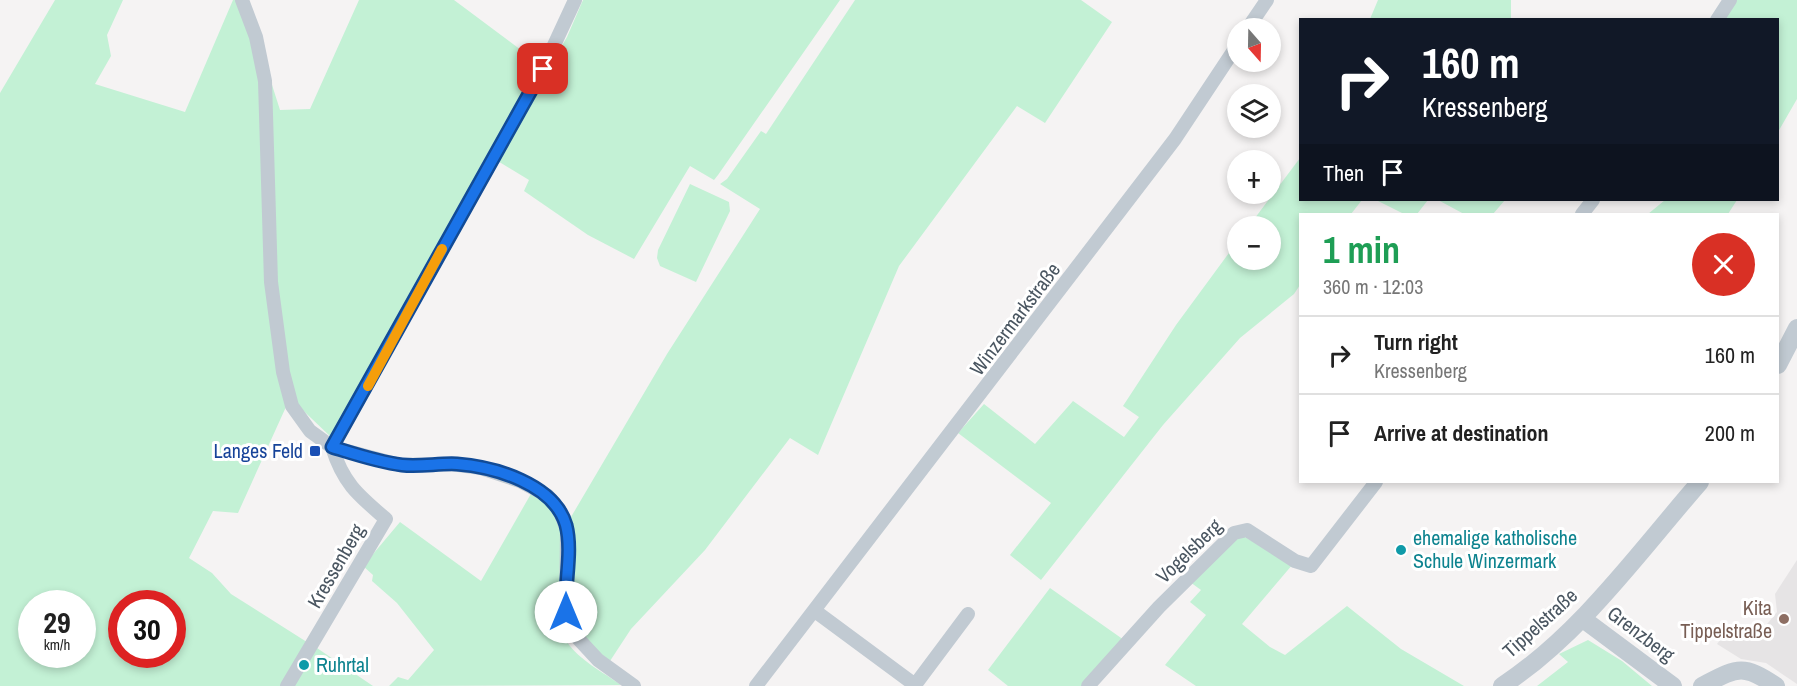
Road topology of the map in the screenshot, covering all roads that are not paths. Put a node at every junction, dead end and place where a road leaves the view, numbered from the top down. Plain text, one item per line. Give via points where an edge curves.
1 (242, 0) edge
2 (575, 0) edge
3 (1267, 0) edge
4 (1730, 0) edge
5 (1255, 18) edge
6 (1718, 18) edge
7 (1227, 61) edge
8 (1592, 201) edge
9 (1583, 213) edge
10 (1797, 328) edge
11 (1779, 363) edge
12 (332, 447) junction
13 (1375, 483) edge
14 (1699, 483) edge
15 (815, 611) junction
16 (968, 614) dead end
17 (1582, 619) junction
18 (287, 686) edge
19 (634, 686) edge
20 (756, 686) edge
21 (1088, 686) edge
22 (1502, 686) edge
23 (1672, 686) edge
24 (1702, 686) edge
25 (1776, 686) edge

1 - 12 street via 256,37 265,81 271,282 283,372 298,417
2 - 12 street via 543,69
3 - 5 street
4 - 6 street
7 - 15 street, Winzermarkstraße via 1175,139
8 - 9 street
10 - 11 street
12 - 18 street, Kressenberg via 348,484 386,519
12 - 19 street via 400,465 481,468 520,481 548,496 559,509 567,530 565,600 572,632 598,660
13 - 21 street, Vogelsberg via 1311,566 1295,561 1247,530 1238,530 1159,607
14 - 17 street, Tippelstraße
15 - 16 street via 915,685
15 - 20 street, Winzermarkstraße
17 - 22 street, Tippelstraße
17 - 23 street, Grenzberg
24 - 25 street via 1740,668 1758,673

